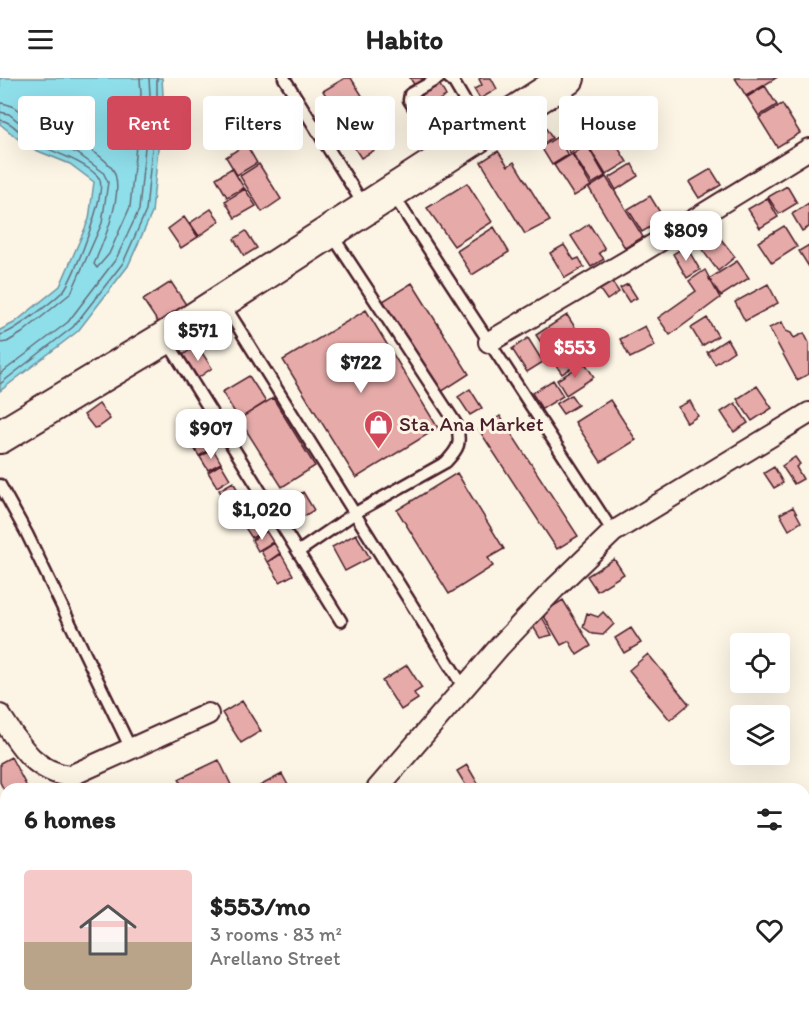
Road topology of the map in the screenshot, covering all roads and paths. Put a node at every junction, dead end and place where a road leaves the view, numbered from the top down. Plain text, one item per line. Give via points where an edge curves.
1 (284, 78) edge
2 (439, 78) edge
3 (449, 78) edge
4 (568, 78) edge
5 (462, 96) edge
6 (541, 96) edge
7 (809, 149) edge
8 (458, 150) edge
9 (446, 158) junction
10 (392, 192) junction
11 (366, 209) junction
12 (330, 232) junction
13 (221, 300) junction
14 (165, 338) junction
15 (489, 342) junction
16 (809, 413) edge
17 (0, 437) edge
18 (0, 485) edge
19 (355, 513) junction
20 (613, 532) junction
21 (298, 552) junction
22 (341, 621) dead end
23 (464, 688) junction
24 (208, 714) dead end
25 (0, 715) edge
26 (131, 749) junction
27 (381, 783) edge

1 - 11 lane
2 - 9 lane via 410,94 409,100
3 - 5 lane
4 - 6 main road
7 - 15 street
8 - 9 main road
9 - 10 main road
10 - 11 main road
10 - 15 lane
11 - 12 main road
12 - 13 main road
12 - 19 lane via 457,425 460,440 446,462
13 - 14 main road
13 - 19 lane
14 - 17 main road
14 - 21 lane
15 - 20 lane
16 - 20 street
18 - 26 lane
19 - 21 lane
19 - 23 lane
20 - 23 street
21 - 22 lane
23 - 27 street
24 - 26 street
25 - 26 street via 18,744 39,766 55,774 70,776

